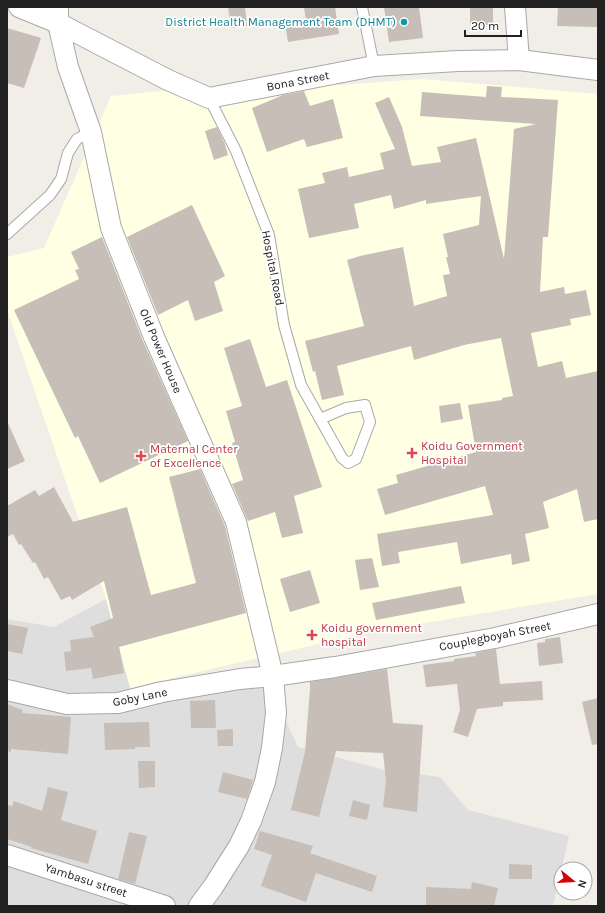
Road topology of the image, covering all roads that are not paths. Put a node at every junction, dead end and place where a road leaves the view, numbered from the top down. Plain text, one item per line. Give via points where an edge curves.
1 (19, 7) edge
2 (362, 7) edge
3 (514, 7) edge
4 (58, 15) edge
5 (519, 60) junction
6 (374, 66) junction
7 (598, 70) edge
8 (209, 98) junction
9 (90, 132) junction
10 (7, 234) edge
11 (320, 419) junction
12 (598, 614) edge
13 (273, 676) junction
14 (7, 690) edge
15 (7, 855) edge
16 (165, 906) edge
17 (199, 906) edge

1 - 4 street
2 - 6 lane
3 - 5 street
4 - 8 street via 168,80
4 - 9 street, Old Power House via 68,67
5 - 6 street, Bona Street
5 - 7 street, Bona Street
6 - 8 street, Bona Street
8 - 11 lane, Hospital Road via 236,151 269,235 284,325 301,385
9 - 10 lane via 77,139 68,153 61,179 50,195
9 - 13 street, Old Power House via 111,228 154,337 236,522
11 - 11 lane, Hospital Road via 342,458 348,463 356,459 370,422 365,405 346,408
12 - 13 street, Couplegboyah Street via 495,638
13 - 14 street, Goby Lane via 162,692 118,703 67,704
13 - 17 street, Old Power House via 276,713 265,782 239,846
15 - 16 street, Yambasu street

